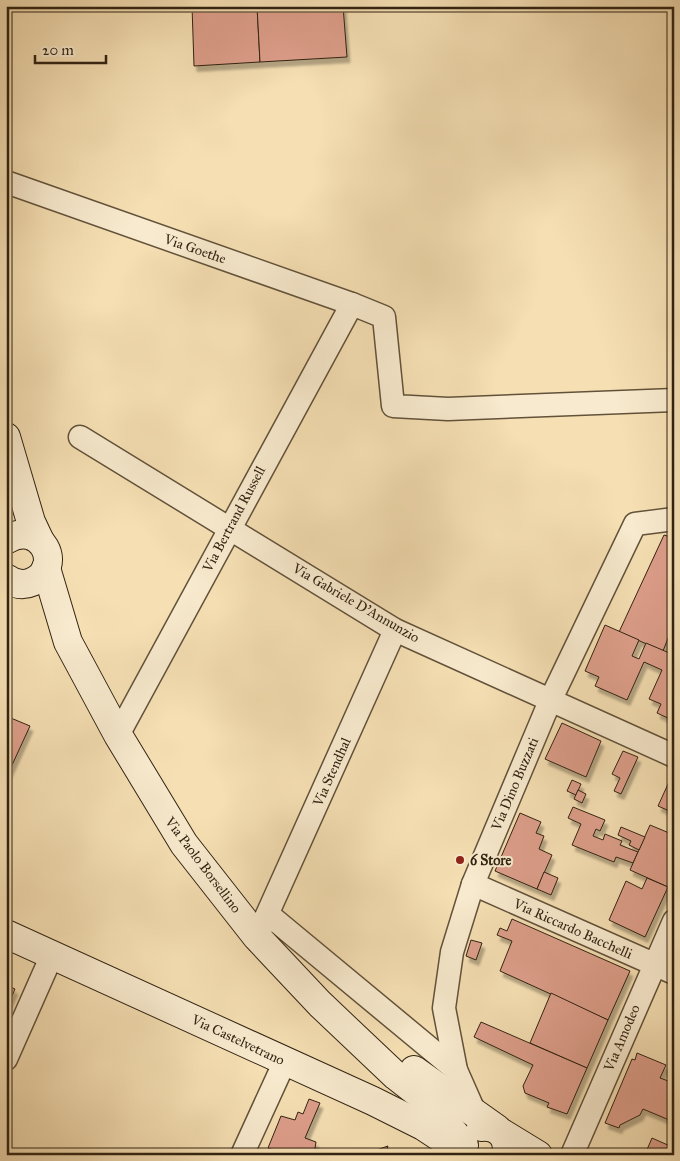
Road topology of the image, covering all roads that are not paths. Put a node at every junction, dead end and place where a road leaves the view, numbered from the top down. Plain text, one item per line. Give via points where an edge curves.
1 (6, 182) edge
2 (352, 304) junction
3 (674, 400) edge
4 (6, 437) edge
5 (80, 437) dead end
6 (674, 519) edge
7 (229, 528) junction
8 (6, 540) edge
9 (39, 540) junction
10 (46, 568) junction
11 (15, 586) edge
12 (395, 630) junction
13 (68, 642) junction
14 (550, 701) junction
15 (118, 736) junction
16 (674, 756) edge
17 (473, 884) junction
18 (674, 921) edge
19 (263, 926) junction
20 (6, 934) edge
21 (52, 954) junction
22 (664, 969) edge
23 (356, 1037) junction
24 (6, 1059) edge
25 (285, 1061) junction
26 (456, 1070) junction
27 (495, 1132) edge
28 (465, 1151) edge
29 (242, 1155) edge
30 (538, 1155) edge
31 (572, 1155) edge

1 - 2 street, Via Goethe
2 - 3 street, Via Goethe via 384,317 393,406 448,408
2 - 7 street, Via Bertrand Russell
4 - 9 main road
5 - 7 street, Via Gabriele D'Annunzio
6 - 14 street, Via Dino Buzzati via 635,524
7 - 12 street, Via Gabriele D'Annunzio
7 - 15 street, Via Bertrand Russell
8 - 9 main road via 26,534
9 - 10 main road, Via Paolo Borsellino via 48,555
10 - 11 main road via 40,578
10 - 13 main road, Via Paolo Borsellino
11 - 13 main road, Via Paolo Borsellino
12 - 14 street, Via Gabriele D'Annunzio
12 - 19 street, Via Stendhal
13 - 15 main road, Via Paolo Borsellino
14 - 16 street, Via Gabriele D'Annunzio
14 - 17 street, Via Dino Buzzati
15 - 19 main road, Via Paolo Borsellino via 184,844
17 - 22 street, Via Riccardo Bacchelli
17 - 26 street, Via Dino Buzzati via 452,952 444,1008
18 - 22 street, Via Amodeo
19 - 23 main road, Via Paolo Borsellino via 320,1004
19 - 26 street
20 - 21 main road, Via Castelvetrano
21 - 24 street
21 - 25 main road, Via Castelvetrano
22 - 31 street, Via Amodeo
23 - 27 main road via 406,1064
23 - 28 main road via 396,1076 428,1101
25 - 28 main road, Via Castelvetrano via 422,1126
25 - 29 street
26 - 27 street, Via Dino Buzzati
27 - 28 main road via 487,1126 476,1128 468,1135
27 - 30 main road

